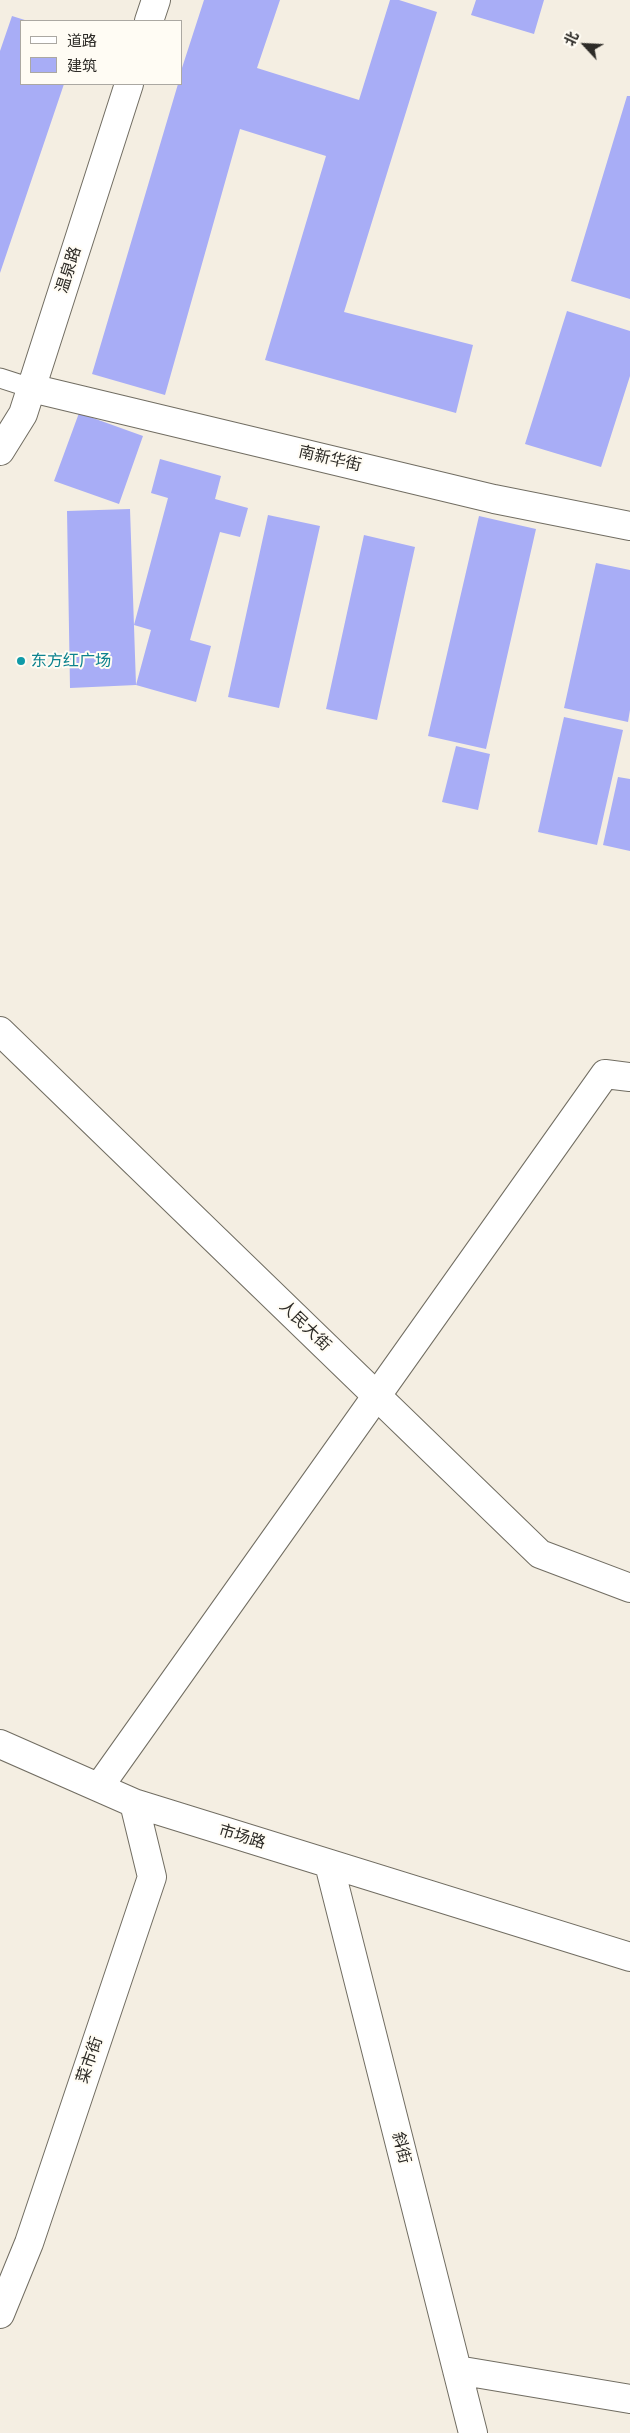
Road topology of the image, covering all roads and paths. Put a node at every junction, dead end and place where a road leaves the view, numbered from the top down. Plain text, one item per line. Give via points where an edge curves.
1 (156, 0) edge
2 (149, 20) edge
3 (129, 85) edge
4 (0, 378) edge
5 (31, 388) junction
6 (0, 451) edge
7 (630, 526) edge
8 (0, 1031) edge
9 (630, 1077) edge
10 (377, 1396) junction
11 (630, 1588) edge
12 (0, 1744) edge
13 (99, 1788) junction
14 (134, 1803) junction
15 (329, 1864) junction
16 (630, 1957) edge
17 (0, 2314) edge
18 (457, 2370) junction
19 (630, 2399) edge
20 (473, 2433) edge

1 - 2 street
3 - 5 street, 温泉路
4 - 5 lane
5 - 6 street, 温泉路 via 23,414
5 - 7 street, 南新华街 via 494,499
8 - 10 street, 人民大街
9 - 10 street via 605,1074
10 - 11 street, 人民大街 via 540,1554
10 - 13 street
12 - 13 street, 市场路
13 - 14 street, 市场路
14 - 15 street, 市场路
14 - 17 street, 菜市街 via 152,1877 29,2243
15 - 16 street, 市场路
15 - 18 street, 斜街
18 - 19 street
18 - 20 street, 斜街

